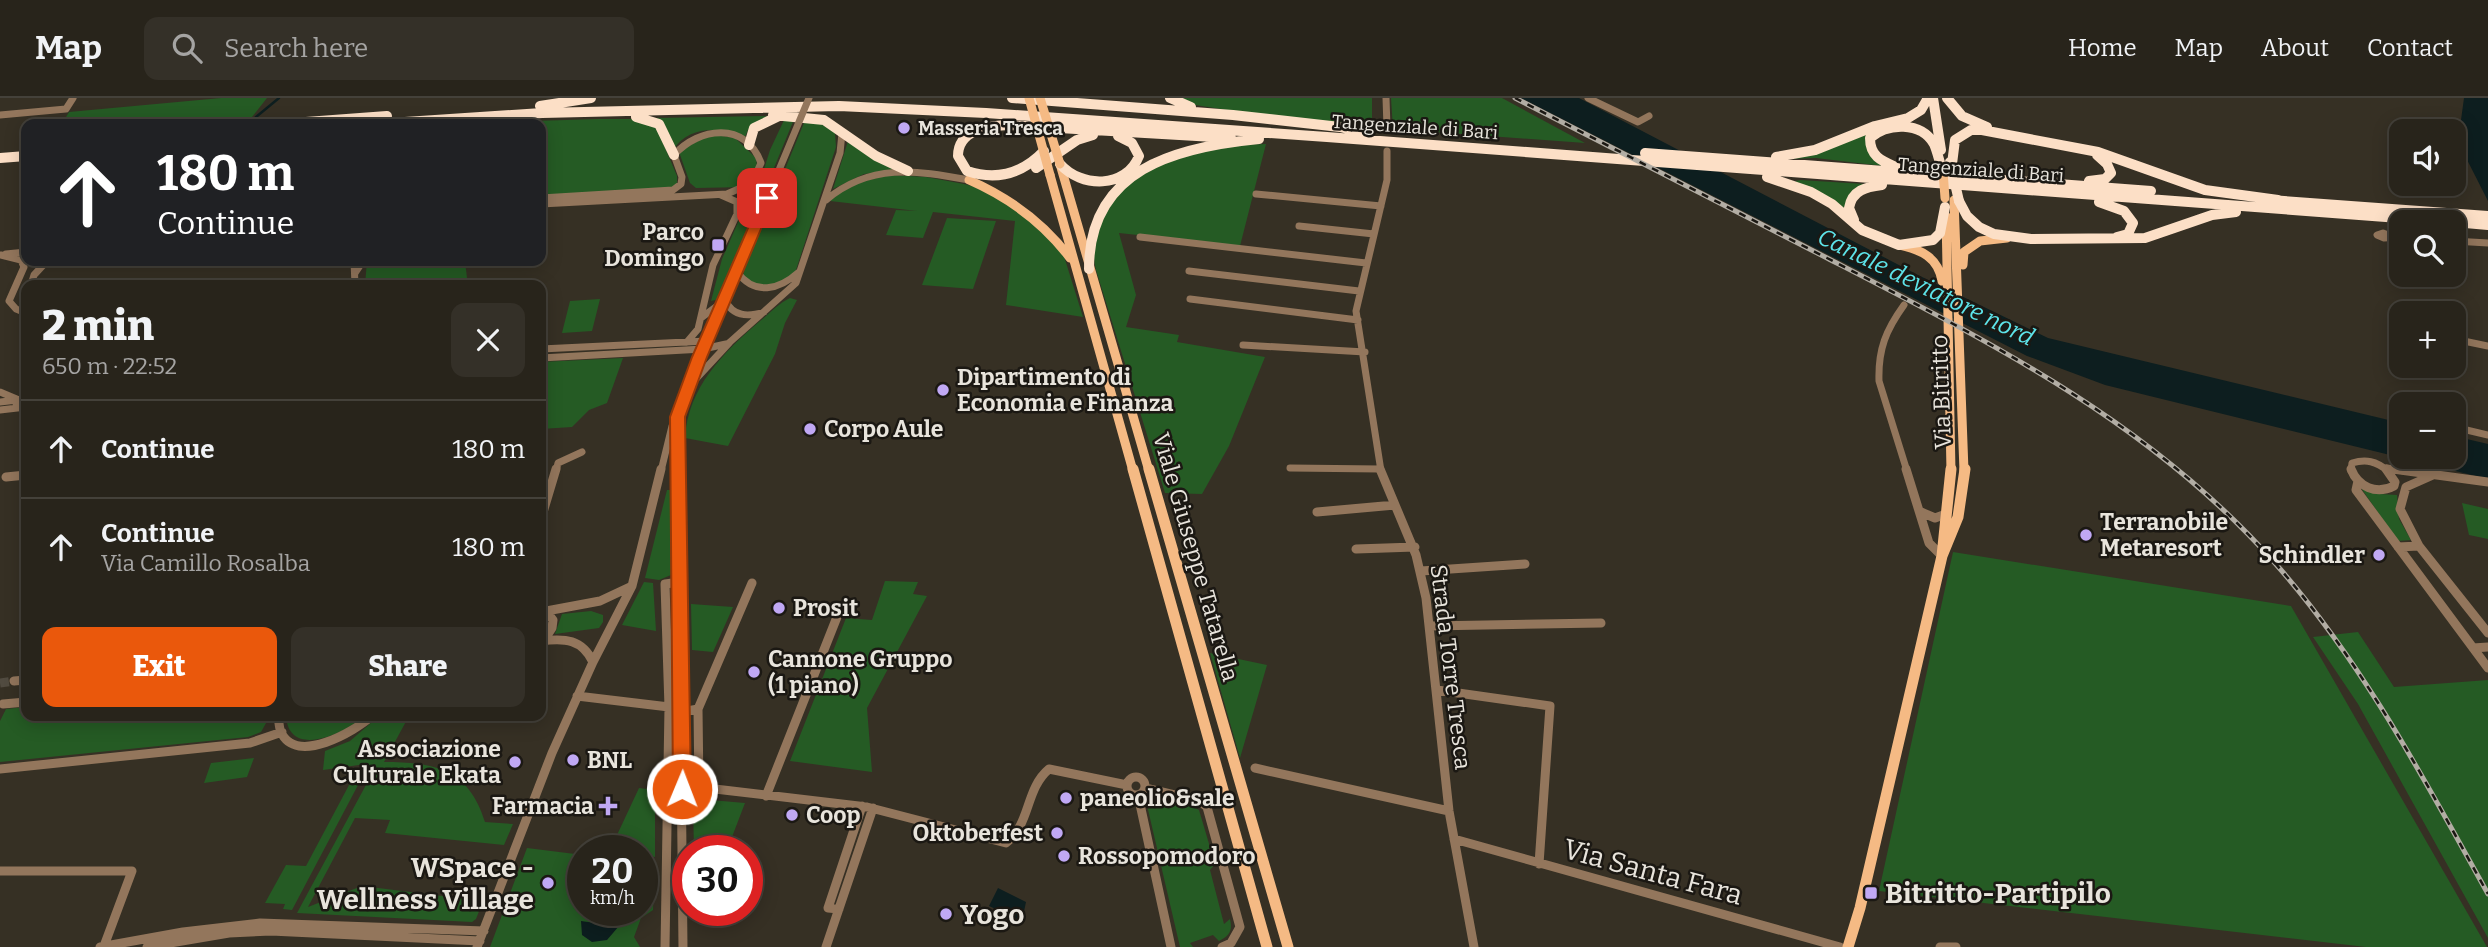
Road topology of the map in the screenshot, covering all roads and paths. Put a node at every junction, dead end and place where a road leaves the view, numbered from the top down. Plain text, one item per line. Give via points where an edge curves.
1 (73, 98) edge
2 (591, 98) edge
3 (783, 98) edge
4 (796, 98) edge
5 (809, 98) edge
6 (1012, 98) edge
7 (1030, 98) edge
8 (1092, 98) edge
9 (1170, 98) edge
10 (1386, 98) edge
11 (1588, 98) edge
12 (1928, 98) edge
13 (1933, 98) edge
14 (1941, 98) edge
15 (1947, 98) edge
16 (1045, 99) edge
17 (540, 106) junction
18 (1208, 112) junction
19 (0, 115) edge
20 (783, 115) junction
21 (496, 116) junction
22 (1649, 116) dead end
23 (636, 117) junction
24 (352, 119) edge
25 (451, 119) edge
26 (1387, 127) dead end
27 (842, 133) junction
28 (1109, 133) junction
29 (1364, 133) junction
30 (2008, 133) junction
31 (1327, 137) junction
32 (1262, 139) junction
33 (749, 145) junction
34 (21, 149) edge
35 (2080, 149) junction
36 (0, 151) edge
37 (1044, 151) junction
38 (1387, 151) dead end
39 (674, 155) junction
40 (21, 156) edge
41 (0, 158) edge
42 (1713, 158) junction
43 (1059, 164) junction
44 (1727, 170) junction
45 (1946, 170) junction
46 (908, 172) junction
47 (969, 180) junction
48 (1999, 180) junction
49 (1929, 183) junction
50 (1967, 186) junction
51 (1256, 194) dead end
52 (719, 195) junction
53 (546, 198) edge
54 (2278, 201) junction
55 (1951, 202) junction
56 (824, 203) junction
57 (546, 204) edge
58 (1381, 206) junction
59 (2377, 216) junction
60 (2488, 216) edge
61 (2389, 217) edge
62 (2466, 223) edge
63 (1856, 224) junction
64 (2488, 225) edge
65 (1299, 226) dead end
66 (1374, 234) junction
67 (1139, 237) dead end
68 (2016, 238) junction
69 (2107, 238) junction
70 (2466, 242) edge
71 (2488, 243) edge
72 (1899, 244) junction
73 (21, 248) edge
74 (21, 252) edge
75 (0, 253) edge
76 (21, 260) edge
77 (1366, 263) junction
78 (24, 266) edge
79 (42, 266) edge
80 (353, 266) edge
81 (359, 266) edge
82 (1076, 266) junction
83 (801, 269) junction
84 (1089, 269) junction
85 (1189, 271) dead end
86 (737, 272) junction
87 (355, 273) junction
88 (32, 280) edge
89 (356, 280) edge
90 (1359, 291) junction
91 (725, 299) junction
92 (1190, 299) dead end
93 (1904, 305) dead end
94 (21, 311) edge
95 (766, 311) junction
96 (701, 319) junction
97 (1358, 320) junction
98 (707, 341) junction
99 (2466, 341) edge
100 (730, 342) junction
101 (682, 345) junction
102 (1243, 345) dead end
103 (2488, 346) edge
104 (546, 349) edge
105 (703, 349) junction
106 (1365, 352) junction
107 (1955, 354) junction
108 (546, 358) edge
109 (689, 387) junction
110 (0, 392) edge
111 (0, 402) edge
112 (20, 403) edge
113 (0, 410) edge
114 (0, 415) edge
115 (678, 417) junction
116 (2466, 430) edge
117 (2488, 435) edge
118 (582, 452) dead end
119 (2384, 467) junction
120 (1290, 468) dead end
121 (1380, 470) junction
122 (2432, 475) junction
123 (21, 476) edge
124 (6, 477) dead end
125 (660, 477) junction
126 (678, 477) junction
127 (2358, 481) junction
128 (2488, 482) edge
129 (2394, 486) junction
130 (2403, 491) junction
131 (546, 503) edge
132 (1395, 505) junction
133 (1919, 510) junction
134 (1317, 512) dead end
135 (1946, 514) junction
136 (2419, 545) junction
137 (1415, 547) junction
138 (2398, 547) junction
139 (1356, 548) dead end
140 (1942, 556) junction
141 (1525, 564) dead end
142 (1421, 571) junction
143 (680, 582) junction
144 (752, 583) dead end
145 (632, 586) junction
146 (546, 612) edge
147 (546, 614) edge
148 (837, 617) dead end
149 (1601, 623) dead end
150 (1430, 626) junction
151 (2488, 633) edge
152 (546, 635) edge
153 (546, 640) edge
154 (2488, 647) edge
155 (2473, 648) junction
156 (593, 662) junction
157 (2488, 668) edge
158 (21, 680) edge
159 (15, 681) tunnel mouth
160 (1437, 690) junction
161 (577, 696) junction
162 (21, 702) edge
163 (3, 704) dead end
164 (669, 707) junction
165 (698, 709) junction
166 (682, 712) junction
167 (279, 721) edge
168 (366, 721) edge
169 (282, 732) junction
170 (1255, 768) dead end
171 (0, 769) edge
172 (1127, 785) junction
173 (682, 789) junction
174 (699, 789) junction
175 (1141, 791) junction
176 (668, 792) junction
177 (766, 796) junction
178 (867, 807) junction
179 (1449, 811) junction
180 (1454, 839) junction
181 (1539, 864) junction
182 (0, 872) edge
183 (450, 934) junction
184 (480, 940) edge
185 (102, 947) edge
186 (147, 947) edge
187 (665, 947) edge
188 (683, 947) edge
189 (826, 947) edge
190 (1171, 947) edge
191 (1222, 947) edge
192 (1267, 947) edge
193 (1287, 947) edge
194 (1474, 947) edge
195 (1840, 947) edge
196 (1847, 947) edge
197 (1940, 947) edge
198 (1956, 947) edge

1 - 19 street via 66,109
2 - 17 highway
3 - 17 highway
4 - 29 highway, Tangenziale di Bari via 987,106
5 - 86 street, bridge
6 - 16 highway
7 - 37 main road, Viale Giuseppe Tatarella, bridge
8 - 16 highway
9 - 18 highway
10 - 26 street
11 - 22 street via 1633,121
12 - 42 highway via 1921,110 1908,118 1815,150 1771,158
13 - 45 highway
14 - 45 highway
15 - 30 highway via 1962,116
16 - 18 highway
16 - 43 main road, Viale Giuseppe Tatarella, bridge
17 - 24 highway
18 - 29 highway
20 - 23 highway
20 - 27 highway via 824,120
20 - 33 highway via 755,127
21 - 23 highway
21 - 25 highway, Tangenziale di Bari
21 - 31 highway, Tangenziale di Bari via 839,106
23 - 39 highway via 659,124
27 - 46 highway
27 - 56 street
28 - 32 highway
28 - 37 highway via 989,126 967,135 957,148 957,157 967,171 991,177 1014,174
28 - 43 highway via 1138,149 1138,163 1132,170 1111,180 1086,181
28 - 47 highway via 1077,141 1018,178
29 - 42 highway, Tangenziale di Bari
30 - 35 highway
30 - 45 highway via 1963,133 1953,148 1956,163
31 - 32 highway
31 - 44 highway, Tangenziale di Bari
32 - 84 highway via 1191,149 1137,174 1113,194 1099,214 1092,230
33 - 39 street via 729,133 712,131 688,139
33 - 52 street via 761,163 755,182 748,189
34 - 36 highway
35 - 48 highway via 2102,159 2110,169 2108,177 2086,182 2021,177
35 - 54 highway via 2205,190
37 - 82 main road, Viale Giuseppe Tatarella, bridge
38 - 58 street, Strada Torre Tresca
39 - 53 street via 682,177 673,190
40 - 41 highway
42 - 45 highway, Tangenziale di Bari
43 - 84 main road, Viale Giuseppe Tatarella
44 - 49 highway, Tangenziale di Bari
44 - 63 highway via 1799,186
45 - 45 highway via 1898,168 1879,160 1870,149 1870,138 1879,130 1898,126 1920,132 1933,141 1937,161
45 - 48 highway, Tangenziale di Bari
45 - 55 highway, bridge via 1956,183
46 - 47 street
46 - 56 street via 862,177 836,190
47 - 82 main road via 1028,211 1058,240
48 - 54 highway, Tangenziale di Bari
49 - 50 highway, Tangenziale di Bari
49 - 63 highway via 1863,188 1850,202
50 - 59 highway, Tangenziale di Bari
50 - 69 highway via 2114,205 2130,217 2133,229
51 - 58 street
52 - 57 street
52 - 96 street via 731,198 738,207 713,265
54 - 60 highway, Tangenziale di Bari
55 - 68 highway via 1977,225
55 - 72 highway via 1933,240
55 - 107 main road, Via Bitritto
56 - 83 street
58 - 66 street, Strada Torre Tresca
59 - 61 highway, Tangenziale di Bari
59 - 69 highway via 2343,219 2234,212 2200,217 2156,236
62 - 64 highway, Tangenziale di Bari
63 - 72 highway
65 - 66 street
66 - 77 street, Strada Torre Tresca
67 - 77 street
68 - 69 highway
68 - 107 main road via 1980,241 1964,252 1966,343
70 - 71 street
72 - 107 main road via 1938,264 1944,339
73 - 75 street
74 - 75 street
75 - 76 street
77 - 90 street, Strada Torre Tresca
78 - 94 street via 9,301
79 - 88 street
80 - 87 street
81 - 87 street
82 - 192 main road, Viale Giuseppe Tatarella
83 - 86 street via 786,283 761,289 742,281
83 - 95 street via 791,290
84 - 193 main road, Viale Giuseppe Tatarella
85 - 90 street
86 - 91 street
87 - 89 street
90 - 97 street, Strada Torre Tresca
91 - 95 street via 736,314
91 - 96 street
91 - 98 street
92 - 97 street
93 - 133 street via 1882,335 1879,381
95 - 100 street
96 - 101 street via 696,333
97 - 106 street, Strada Torre Tresca
98 - 101 street
98 - 105 street
99 - 103 street
100 - 105 street
100 - 109 street
101 - 104 street
101 - 105 street
101 - 108 street
102 - 106 street
105 - 109 street
106 - 121 street, Strada Torre Tresca
107 - 135 main road, Via Bitritto
107 - 140 main road, Via Bitritto via 1964,480 1958,517
109 - 115 street
110 - 112 street
111 - 112 street
112 - 113 street
112 - 114 street
115 - 125 street
115 - 126 street
116 - 117 street
118 - 131 street via 558,463
119 - 122 street
119 - 127 street via 2363,460 2352,463 2350,472
119 - 129 street via 2394,477
120 - 121 street
121 - 132 street, Strada Torre Tresca
122 - 128 street
122 - 130 street
123 - 124 street
125 - 126 street
125 - 145 street
126 - 143 street
127 - 129 street via 2379,491
127 - 138 street via 2356,490
129 - 130 street
130 - 136 street via 2400,509
132 - 134 street
132 - 137 street, Strada Torre Tresca
133 - 135 street via 1928,517
133 - 140 street via 1929,543
135 - 140 main road, Via Bitritto
136 - 138 street
136 - 151 street
137 - 139 street
137 - 142 street, Strada Torre Tresca
138 - 155 street
140 - 196 main road, Via Bitritto
141 - 142 street
142 - 150 street, Strada Torre Tresca
143 - 164 street via 665,584
143 - 166 street
144 - 165 street
145 - 146 street via 600,601
145 - 156 street
147 - 152 street via 553,620
148 - 177 street
149 - 150 street
150 - 160 street, Strada Torre Tresca
153 - 156 street via 575,640 583,644
154 - 155 street
155 - 157 street
156 - 161 street
158 - 159 street
160 - 179 street, Strada Torre Tresca
160 - 181 street via 1549,706
161 - 164 street
161 - 184 street
162 - 163 street
164 - 166 street
164 - 176 street
165 - 166 street
165 - 174 street
166 - 173 street
167 - 169 street
168 - 169 street via 328,744 295,744
169 - 171 street via 250,743
170 - 179 street
172 - 175 street via 1129,793
172 - 175 street via 1132,779 1143,780
172 - 178 street via 1049,769 1040,778 1017,834 1006,843
173 - 174 street
173 - 176 street
173 - 188 street
174 - 177 street
175 - 190 street
175 - 191 street via 1200,801 1207,807 1240,927 1231,943
176 - 187 street
177 - 178 street
178 - 189 street
179 - 180 street, Strada Torre Tresca
180 - 181 street, Via Santa Fara
180 - 194 street, Strada Torre Tresca
181 - 195 street, Via Santa Fara
182 - 185 street via 132,871
183 - 184 street
183 - 185 street via 260,922
183 - 186 street via 271,931
197 - 198 street

